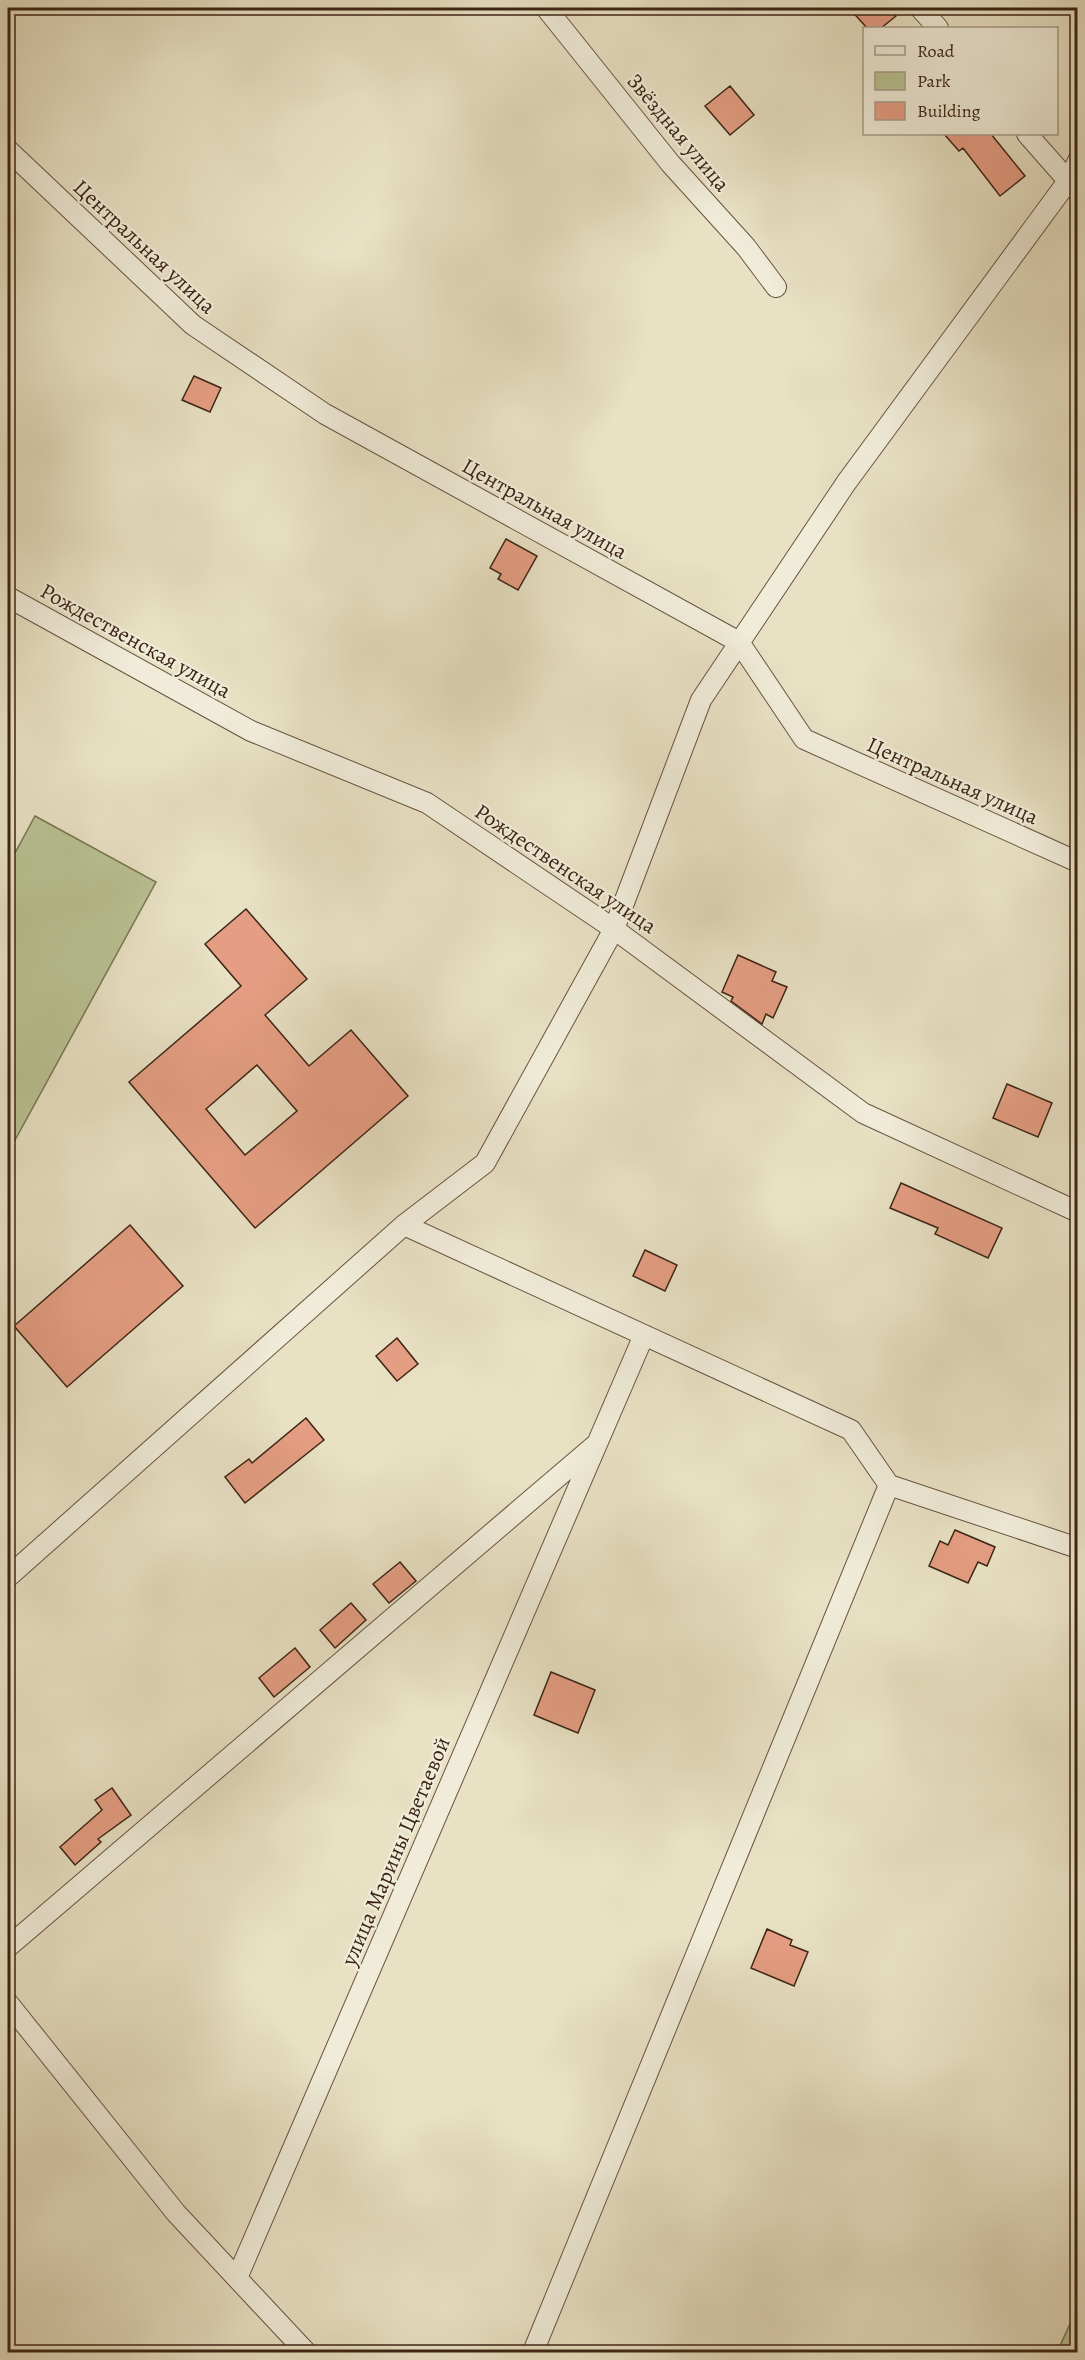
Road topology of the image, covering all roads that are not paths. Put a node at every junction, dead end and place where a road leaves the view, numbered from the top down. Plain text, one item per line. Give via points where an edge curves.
1 (546, 8) edge
2 (920, 8) edge
3 (937, 27) edge
4 (1028, 135) edge
5 (8, 150) edge
6 (1077, 161) edge
7 (1073, 187) edge
8 (777, 287) dead end
9 (8, 597) edge
10 (739, 642) junction
11 (1077, 862) edge
12 (614, 929) junction
13 (1077, 1212) edge
14 (404, 1225) junction
15 (644, 1335) junction
16 (597, 1443) junction
17 (889, 1485) junction
18 (1077, 1548) edge
19 (8, 1576) edge
20 (8, 1947) edge
21 (8, 2003) edge
22 (237, 2278) junction
23 (306, 2352) edge
24 (533, 2352) edge

1 - 8 street, Звёздная улица via 670,163
2 - 3 street
4 - 7 street
5 - 10 street, Центральная улица via 193,326 325,414
6 - 7 street
7 - 10 street via 846,483
9 - 12 street, Рождественская улица via 251,731 427,802
10 - 11 street, Центральная улица via 804,739
10 - 12 street via 701,699
12 - 13 street, Рождественская улица via 863,1113
12 - 14 street via 485,1163
14 - 15 street
14 - 19 street
15 - 16 street, улица Марины Цветаевой
15 - 17 street via 852,1430
16 - 20 street, улица Марины Цветаевой
16 - 22 street, улица Марины Цветаевой
17 - 18 street
17 - 24 street
21 - 22 street via 176,2213
22 - 23 street

